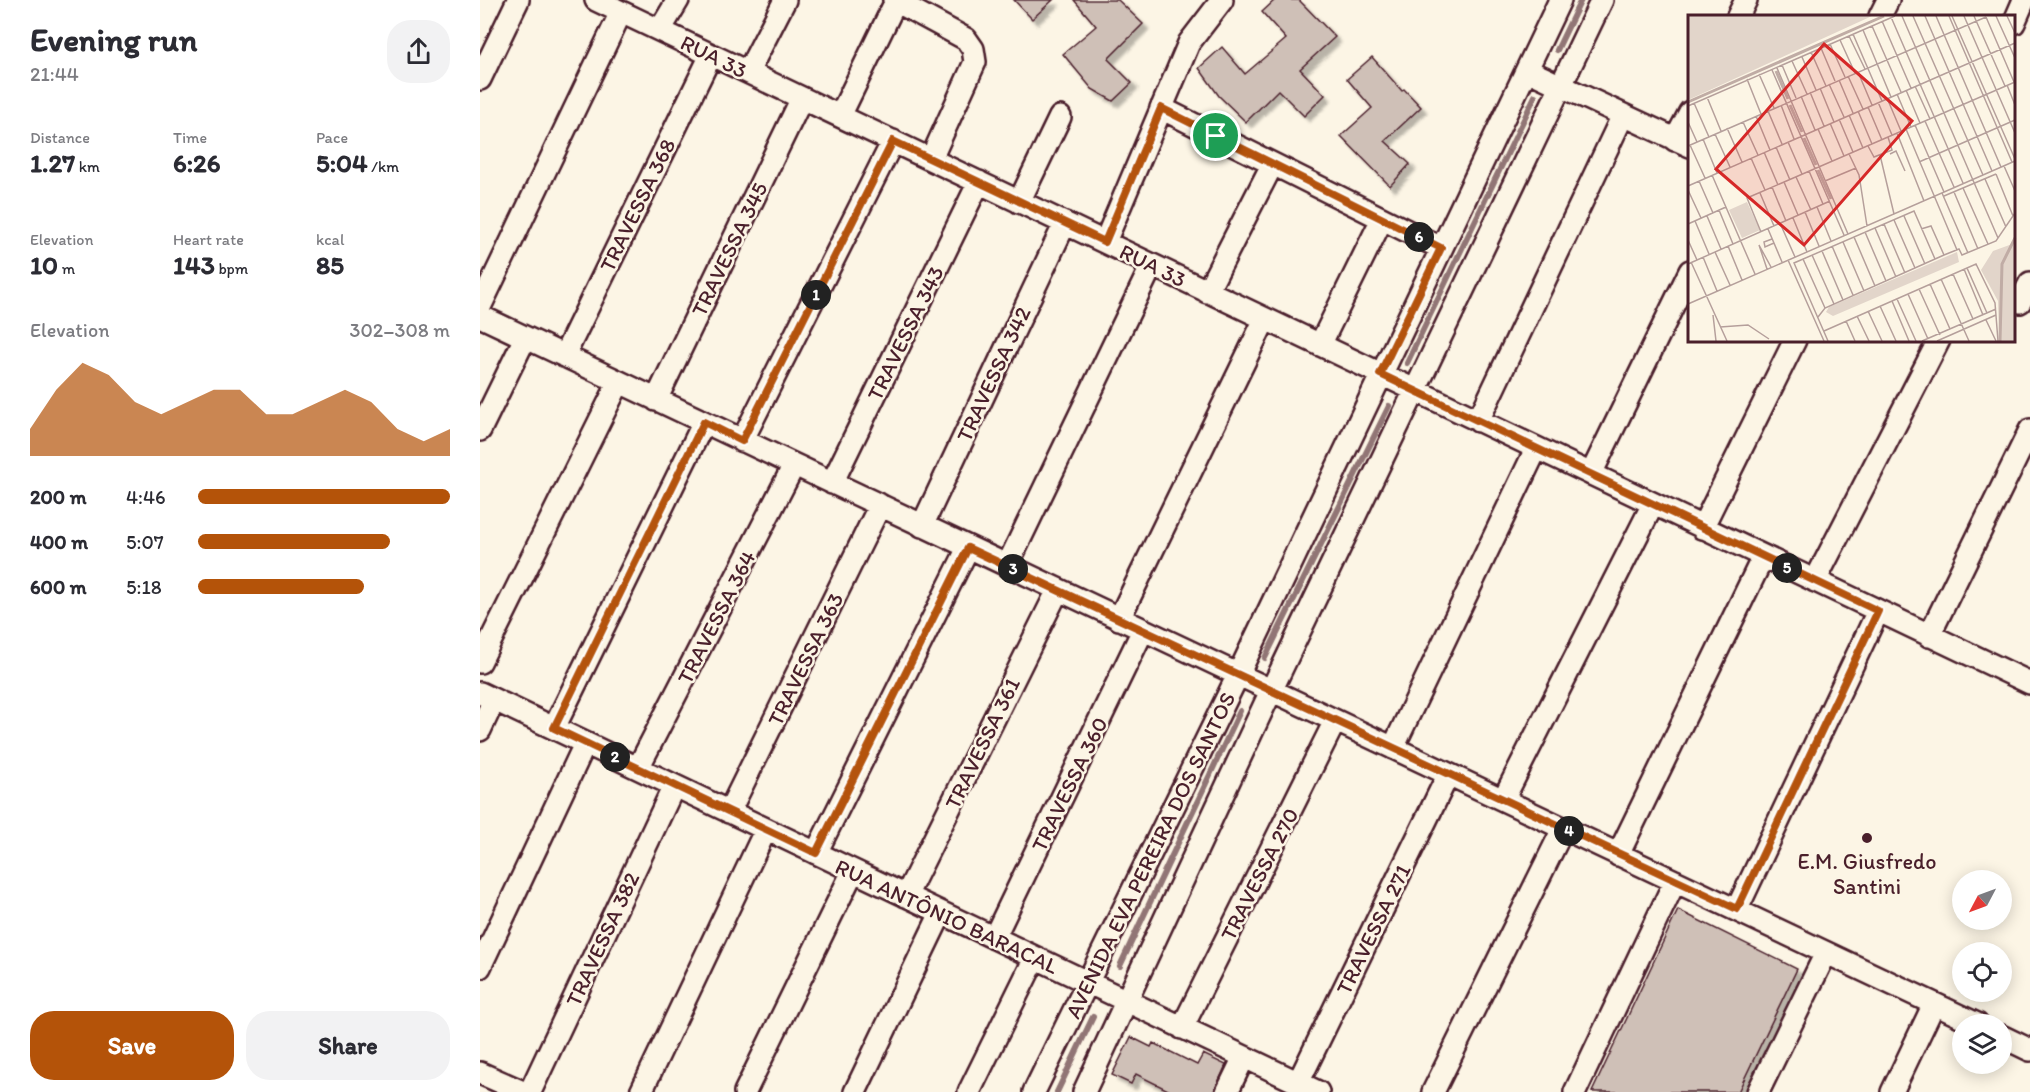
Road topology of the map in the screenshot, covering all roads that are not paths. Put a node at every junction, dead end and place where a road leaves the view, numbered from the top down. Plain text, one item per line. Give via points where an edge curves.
1 (518, 0) edge
2 (596, 0) edge
3 (678, 0) edge
4 (786, 0) edge
5 (1222, 0) edge
6 (1560, 0) edge
7 (1602, 0) edge
8 (1746, 0) edge
9 (1888, 0) edge
10 (2025, 0) edge
11 (895, 1) edge
12 (928, 7) edge
13 (621, 12) junction
14 (1738, 15) edge
15 (1880, 15) edge
16 (2015, 19) edge
17 (660, 30) junction
18 (711, 55) junction
19 (1527, 70) junction
20 (748, 72) junction
21 (480, 79) edge
22 (1561, 86) junction
23 (802, 98) junction
24 (1161, 108) junction
25 (1623, 115) junction
26 (840, 116) junction
27 (1688, 116) edge
28 (1060, 117) dead end
29 (893, 141) junction
30 (1682, 143) edge
31 (931, 159) junction
32 (1272, 165) junction
33 (979, 182) junction
34 (1019, 202) junction
35 (1382, 219) junction
36 (1065, 223) junction
37 (1105, 242) junction
38 (1441, 248) junction
39 (1152, 265) junction
40 (1688, 273) edge
41 (2030, 283) edge
42 (1208, 292) junction
43 (2021, 303) edge
44 (480, 307) edge
45 (480, 316) edge
46 (1265, 319) junction
47 (525, 338) junction
48 (1794, 342) edge
49 (1938, 342) edge
50 (1320, 345) junction
51 (564, 356) junction
52 (1380, 374) junction
53 (619, 382) junction
54 (1417, 391) junction
55 (656, 400) junction
56 (1478, 421) junction
57 (704, 422) junction
58 (480, 430) edge
59 (2030, 430) edge
60 (742, 441) junction
61 (1536, 448) junction
62 (794, 465) junction
63 (1590, 474) junction
64 (832, 483) junction
65 (1653, 504) junction
66 (880, 506) junction
67 (922, 526) junction
68 (1702, 528) junction
69 (968, 548) junction
70 (1763, 557) junction
71 (1006, 566) junction
72 (1815, 581) junction
73 (1058, 590) junction
74 (1878, 611) junction
75 (1119, 618) junction
76 (1143, 630) junction
77 (1929, 636) junction
78 (480, 662) edge
79 (1238, 675) junction
80 (2030, 684) edge
81 (1271, 691) junction
82 (487, 697) edge
83 (1335, 721) junction
84 (554, 728) junction
85 (480, 730) edge
86 (585, 744) junction
87 (1393, 748) junction
88 (638, 768) junction
89 (1448, 775) junction
90 (674, 786) junction
91 (1503, 800) junction
92 (729, 812) junction
93 (1563, 829) junction
94 (766, 830) junction
95 (816, 853) junction
96 (1618, 855) junction
97 (853, 871) junction
98 (1675, 882) junction
99 (906, 896) junction
100 (1737, 909) junction
101 (941, 913) junction
102 (994, 938) junction
103 (1826, 953) junction
104 (1035, 958) junction
105 (480, 967) edge
106 (1088, 983) junction
107 (1127, 1001) junction
108 (1934, 1004) junction
109 (1956, 1014) edge
110 (1182, 1028) junction
111 (2012, 1041) edge
112 (2030, 1050) edge
113 (1244, 1057) junction
114 (480, 1073) edge
115 (1298, 1083) junction
116 (522, 1092) edge
117 (530, 1092) edge
118 (641, 1092) edge
119 (745, 1092) edge
120 (855, 1092) edge
121 (969, 1092) edge
122 (1034, 1092) edge
123 (1084, 1092) edge
124 (1227, 1092) edge
125 (1317, 1092) edge
126 (1433, 1092) edge
127 (1575, 1092) edge
128 (1758, 1092) edge
129 (1892, 1092) edge

1 - 21 street
2 - 13 street, RUA 33
3 - 17 street
4 - 20 street
5 - 24 street via 1189,43
6 - 19 street, AVENIDA EVA PEREIRA DOS SANTOS
7 - 22 street, AVENIDA EVA PEREIRA DOS SANTOS
8 - 14 street
9 - 15 street
10 - 16 street
11 - 12 street
11 - 26 street
12 - 31 street via 966,39 975,62
13 - 17 street, RUA 33
13 - 44 street
17 - 18 street, RUA 33
18 - 20 street, RUA 33
18 - 51 street, TRAVESSA 368
19 - 22 street
19 - 38 street, AVENIDA EVA PEREIRA DOS SANTOS
20 - 23 street, RUA 33
22 - 25 street
22 - 54 street, AVENIDA EVA PEREIRA DOS SANTOS
23 - 26 street, RUA 33
23 - 55 street, TRAVESSA 345
24 - 32 street
24 - 37 street
25 - 30 street
25 - 56 street
26 - 29 street, RUA 33
27 - 30 street
28 - 34 street
29 - 31 street, RUA 33
29 - 60 street
31 - 33 street, RUA 33
32 - 35 street
32 - 42 street
33 - 34 street, RUA 33
33 - 64 street, TRAVESSA 343
34 - 36 street, RUA 33
35 - 38 street
35 - 50 street
36 - 37 street, RUA 33
36 - 67 street, TRAVESSA 342
37 - 39 street, RUA 33
38 - 52 street, AVENIDA EVA PEREIRA DOS SANTOS
39 - 42 street, RUA 33
39 - 71 street
40 - 63 street
41 - 43 street
42 - 46 street, RUA 33
45 - 47 street
46 - 50 street, RUA 33
46 - 75 street
47 - 51 street
47 - 58 street
48 - 68 street
49 - 72 street
50 - 52 street, RUA 33
51 - 53 street
52 - 54 street, RUA 33
52 - 79 street, AVENIDA EVA PEREIRA DOS SANTOS
53 - 55 street
53 - 78 street
54 - 56 street, RUA 33
54 - 81 street, AVENIDA EVA PEREIRA DOS SANTOS
55 - 57 street
56 - 61 street, RUA 33
57 - 60 street
57 - 84 street
59 - 77 street
60 - 62 street
61 - 63 street, RUA 33
61 - 87 street
62 - 64 street
62 - 88 street, TRAVESSA 364
63 - 65 street, RUA 33
64 - 66 street
65 - 68 street, RUA 33
65 - 91 street
66 - 67 street
66 - 92 street, TRAVESSA 363
67 - 69 street
68 - 70 street, RUA 33
69 - 71 street
69 - 95 street
70 - 72 street, RUA 33
70 - 96 street
71 - 73 street
72 - 74 street, RUA 33
73 - 75 street
73 - 99 street, TRAVESSA 361
74 - 77 street, RUA 33
74 - 100 street
75 - 76 street
76 - 79 street
76 - 102 street, TRAVESSA 360
77 - 80 street, RUA 33
79 - 81 street
79 - 106 street, AVENIDA EVA PEREIRA DOS SANTOS
81 - 83 street
81 - 107 street, AVENIDA EVA PEREIRA DOS SANTOS
82 - 84 street, RUA ANTÔNIO BARACAL
82 - 85 street
83 - 87 street
83 - 110 street, TRAVESSA 270
84 - 86 street, RUA ANTÔNIO BARACAL
86 - 88 street, RUA ANTÔNIO BARACAL
86 - 105 street
87 - 89 street
88 - 90 street, RUA ANTÔNIO BARACAL
89 - 91 street
89 - 115 street, TRAVESSA 271
90 - 92 street, RUA ANTÔNIO BARACAL
90 - 117 street, TRAVESSA 382
91 - 93 street
92 - 94 street, RUA ANTÔNIO BARACAL
93 - 96 street
93 - 126 street
94 - 95 street, RUA ANTÔNIO BARACAL
94 - 118 street
95 - 97 street, RUA ANTÔNIO BARACAL
96 - 98 street
97 - 99 street, RUA ANTÔNIO BARACAL
97 - 119 street
98 - 100 street
98 - 127 street
99 - 101 street, RUA ANTÔNIO BARACAL
100 - 103 street
101 - 102 street, RUA ANTÔNIO BARACAL
101 - 120 street
102 - 104 street, RUA ANTÔNIO BARACAL
103 - 108 street
103 - 128 street
104 - 106 street, RUA ANTÔNIO BARACAL
104 - 121 street
106 - 107 street, RUA ANTÔNIO BARACAL
106 - 122 street, AVENIDA EVA PEREIRA DOS SANTOS
107 - 110 street, RUA ANTÔNIO BARACAL
107 - 123 street, AVENIDA EVA PEREIRA DOS SANTOS
108 - 109 street
108 - 129 street
110 - 113 street, RUA ANTÔNIO BARACAL
111 - 112 street
113 - 115 street, RUA ANTÔNIO BARACAL
113 - 124 street
114 - 116 street
115 - 125 street, RUA ANTÔNIO BARACAL

